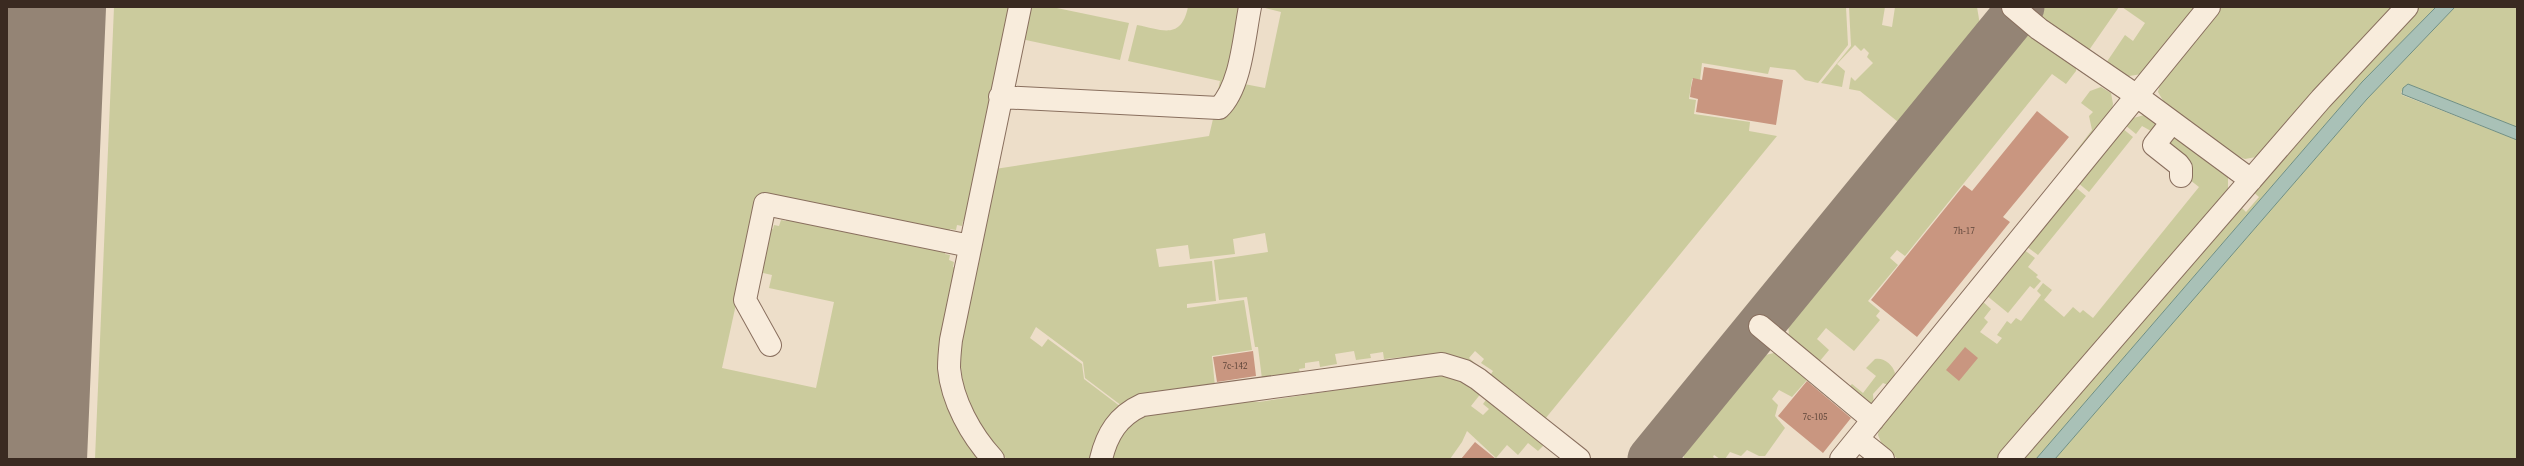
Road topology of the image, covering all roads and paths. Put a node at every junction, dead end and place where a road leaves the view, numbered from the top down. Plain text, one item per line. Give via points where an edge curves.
1 (1020, 7) edge
2 (1250, 7) edge
3 (2013, 7) edge
4 (2209, 7) edge
5 (2408, 7) edge
6 (2137, 96) junction
7 (1000, 97) junction
8 (2172, 122) junction
9 (2181, 176) dead end
10 (2250, 180) junction
11 (970, 246) junction
12 (1760, 326) dead end
13 (770, 345) dead end
14 (1873, 420) junction
15 (1858, 439) junction
16 (993, 459) edge
17 (1101, 459) edge
18 (1579, 459) edge
19 (1841, 459) edge
20 (1883, 459) edge
21 (2009, 459) edge

1 - 7 street
2 - 7 street via 1235,79 1228,99 1219,108
3 - 6 street via 2039,29
4 - 6 street
5 - 10 street via 2321,99
6 - 8 street
6 - 14 street
7 - 11 street
8 - 9 street via 2154,145 2178,164
8 - 10 street
10 - 21 street
11 - 13 street via 765,204 745,300
11 - 16 street via 951,340 949,368 955,394 965,419 982,448
12 - 14 street
14 - 15 street
15 - 19 street
15 - 20 street
17 - 18 street via 1104,445 1118,422 1127,412 1142,405 1442,364 1465,371 1478,379

